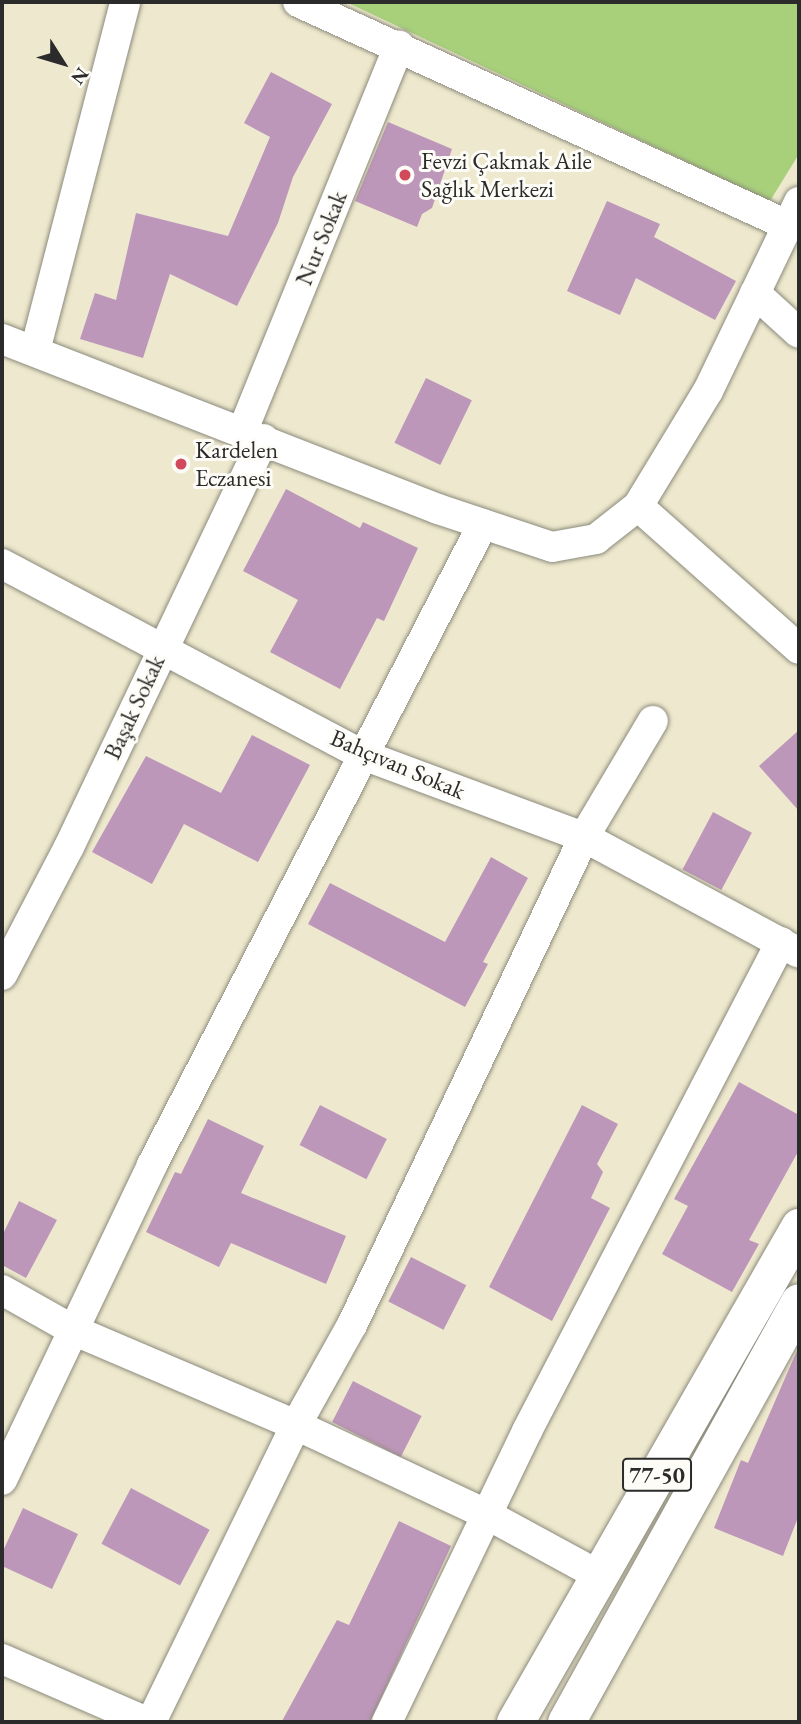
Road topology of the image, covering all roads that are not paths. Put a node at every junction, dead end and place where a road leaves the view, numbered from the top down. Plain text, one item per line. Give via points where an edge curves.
1 (125, 2) edge
2 (298, 2) edge
3 (399, 46) junction
4 (793, 213) edge
5 (755, 293) junction
6 (799, 333) edge
7 (2, 339) edge
8 (35, 351) junction
9 (253, 434) junction
10 (638, 506) junction
11 (483, 524) junction
12 (2, 564) edge
13 (161, 648) junction
14 (799, 649) edge
15 (653, 721) dead end
16 (363, 755) junction
17 (583, 837) junction
18 (790, 947) edge
19 (2, 975) edge
20 (799, 1227) edge
21 (2, 1290) edge
22 (796, 1313) edge
23 (73, 1330) junction
24 (296, 1425) junction
25 (2, 1480) edge
26 (488, 1515) junction
27 (598, 1575) junction
28 (2, 1659) edge
29 (149, 1722) edge
30 (387, 1722) edge
31 (515, 1722) edge
32 (566, 1722) edge

1 - 8 street
2 - 3 street
3 - 4 street
3 - 9 street, Nur Sokak
4 - 5 street
5 - 6 street
5 - 10 street via 708,391
7 - 8 street
8 - 9 street
9 - 11 street
9 - 13 street, Başak Sokak
10 - 11 street via 596,539 552,547
10 - 14 street
11 - 16 street
12 - 13 street, Bahçıvan Sokak
13 - 16 street, Bahçıvan Sokak
13 - 19 street, Başak Sokak via 69,847
15 - 17 street
16 - 17 street, Bahçıvan Sokak
16 - 23 street via 152,1165
17 - 18 street, Bahçıvan Sokak
17 - 24 street via 352,1325
18 - 26 street via 527,1431
20 - 27 main road, 77-50
21 - 23 street
22 - 32 main road, 77-50
23 - 24 street
23 - 25 street
24 - 26 street
24 - 29 street
26 - 27 street
26 - 30 street
27 - 31 main road, 77-50
28 - 29 street

